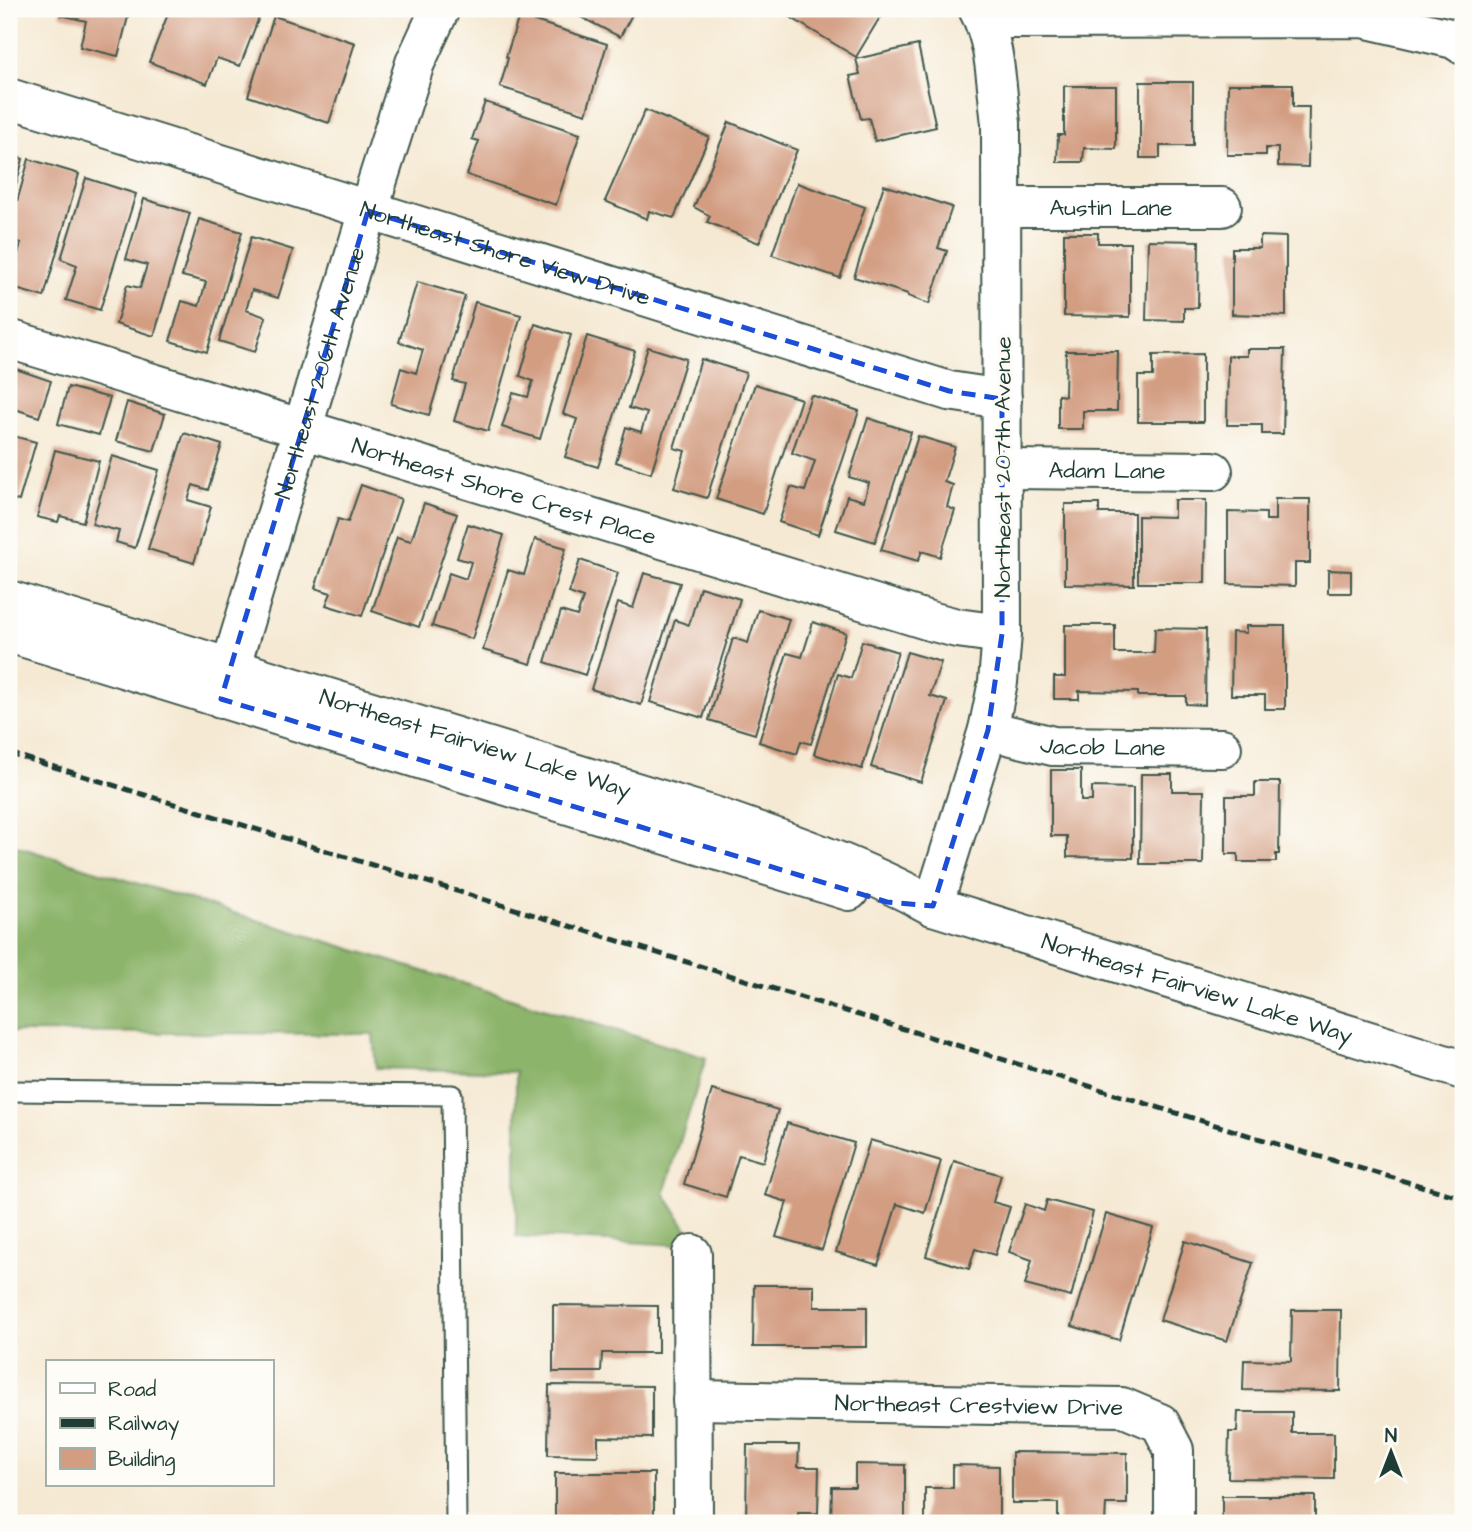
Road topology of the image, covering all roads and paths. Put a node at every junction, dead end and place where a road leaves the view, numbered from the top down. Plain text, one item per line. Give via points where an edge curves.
1 (440, 9) edge
2 (981, 14) edge
3 (1463, 45) edge
4 (9, 98) edge
5 (1002, 207) junction
6 (1222, 207) dead end
7 (368, 211) junction
8 (9, 339) edge
9 (1002, 399) junction
10 (301, 430) junction
11 (1002, 469) junction
12 (1213, 471) dead end
13 (9, 600) edge
14 (9, 634) edge
15 (1002, 634) junction
16 (226, 683) junction
17 (988, 730) junction
18 (1222, 748) dead end
19 (933, 906) junction
20 (1463, 1070) edge
21 (9, 1091) edge
22 (692, 1254) dead end
23 (692, 1400) junction
24 (456, 1523) edge
25 (693, 1523) edge
26 (1174, 1523) edge

1 - 7 street, Northeast 206th Avenue via 415,63
2 - 3 street via 1363,18
2 - 5 street, Northeast 207th Avenue via 993,57 1001,123
4 - 7 street, Northeast Shore View Drive
5 - 6 street, Austin Lane
5 - 9 street, Northeast 207th Avenue
7 - 9 street, Northeast Shore View Drive via 949,391
7 - 10 street, Northeast 206th Avenue
8 - 10 street, Northeast Shore Crest Place
9 - 11 street, Northeast 207th Avenue
10 - 15 street, Northeast Shore Crest Place via 929,621
10 - 16 street, Northeast 206th Avenue
11 - 12 street, Adam Lane
11 - 15 street, Northeast 207th Avenue
13 - 16 street, Northeast Fairview Lake Way
14 - 16 street, Northeast Fairview Lake Way
15 - 17 street, Northeast 207th Avenue via 999,682
16 - 19 street, Northeast Fairview Lake Way via 887,902
17 - 18 street, Jacob Lane via 1052,746
17 - 19 street, Northeast 207th Avenue
19 - 20 street, Northeast Fairview Lake Way
21 - 24 lane via 452,1095
22 - 23 street
23 - 25 street
23 - 26 street, Northeast Crestview Drive via 1122,1407 1160,1423 1174,1450

